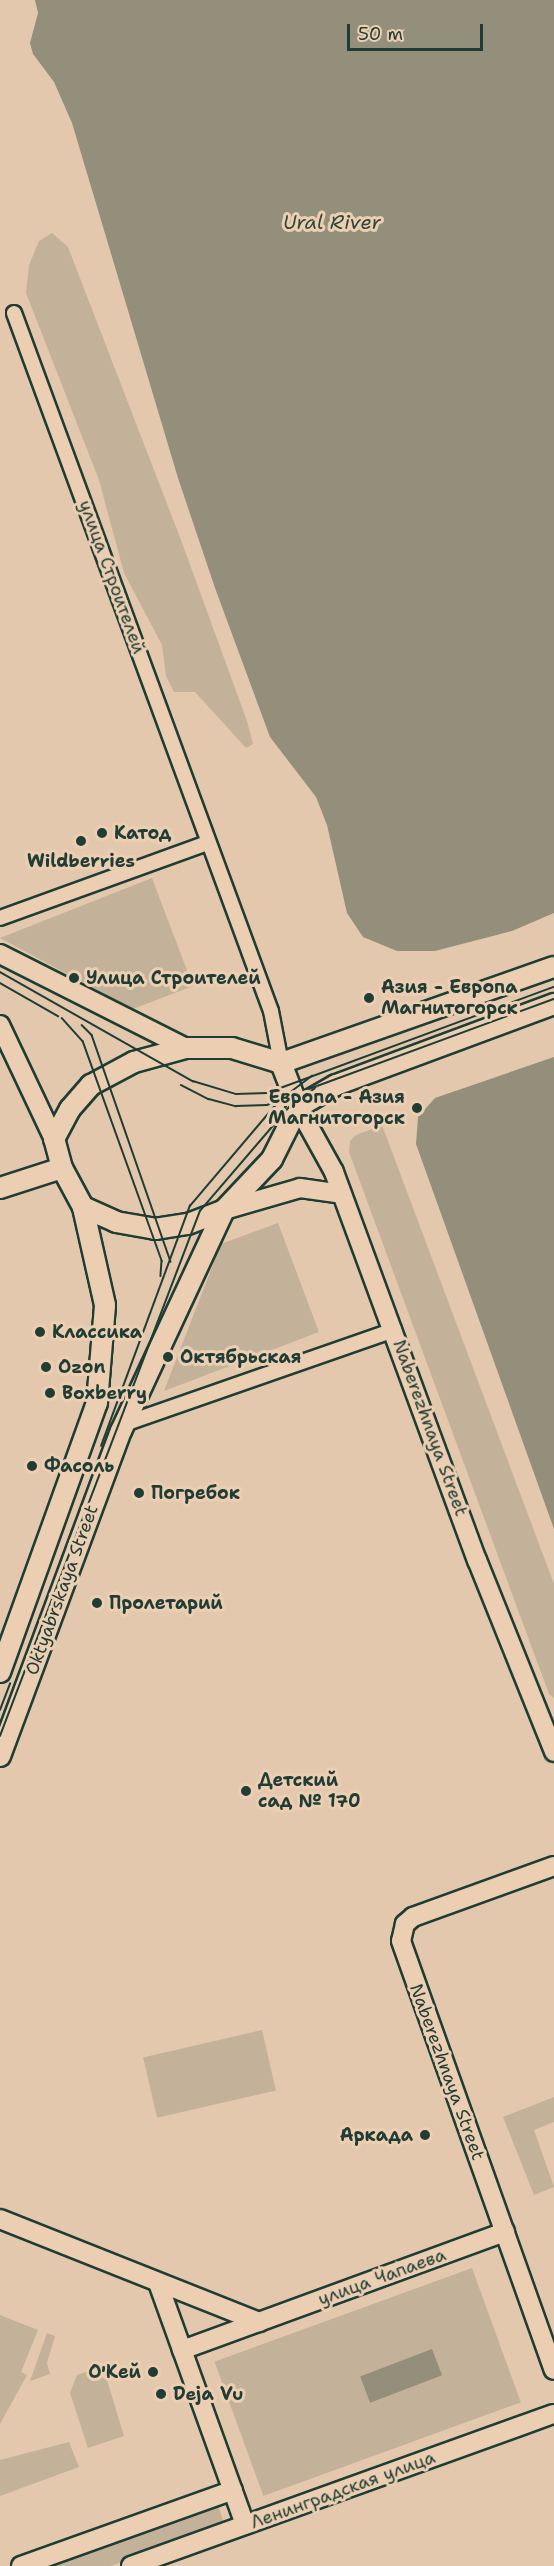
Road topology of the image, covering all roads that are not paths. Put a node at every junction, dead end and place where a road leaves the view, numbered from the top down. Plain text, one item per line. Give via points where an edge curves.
1 (14, 313) dead end
2 (207, 843) junction
3 (0, 918) edge
4 (0, 954) edge
5 (554, 967) edge
6 (554, 1004) edge
7 (0, 1025) edge
8 (186, 1048) junction
9 (281, 1063) junction
10 (298, 1107) junction
11 (54, 1139) junction
12 (62, 1168) junction
13 (0, 1188) edge
14 (342, 1194) junction
15 (83, 1207) junction
16 (224, 1210) junction
17 (394, 1329) junction
18 (124, 1424) junction
19 (0, 1672) edge
20 (554, 1752) edge
21 (0, 1756) edge
22 (554, 1866) edge
23 (0, 2219) edge
24 (505, 2232) junction
25 (158, 2283) junction
26 (259, 2322) junction
27 (182, 2350) junction
28 (554, 2370) edge
29 (554, 2414) edge
30 (233, 2490) junction
31 (245, 2525) junction
32 (21, 2566) edge
33 (131, 2566) edge

1 - 2 street, улица Строителей
2 - 3 street
2 - 9 street, улица Строителей via 271,1011
4 - 8 street
5 - 9 main road
6 - 10 main road via 336,1085
7 - 11 street
8 - 9 main road via 232,1048
8 - 11 main road via 134,1062 91,1085 70,1109
9 - 10 main road
10 - 14 street, Naberezhnaya Street
10 - 16 main road via 272,1158
11 - 12 main road
12 - 13 main road
12 - 15 main road
14 - 16 street via 300,1188
14 - 17 street, Naberezhnaya Street
15 - 16 main road via 116,1222 154,1229 188,1224
15 - 19 main road, Oktyabrskaya Street via 105,1305 98,1403
16 - 18 main road, Oktyabrskaya Street
17 - 18 street
17 - 20 street, Naberezhnaya Street via 477,1560
18 - 21 main road, Oktyabrskaya Street
22 - 24 street, Naberezhnaya Street via 424,1911 413,1917 402,1933 403,1952
23 - 25 street
24 - 26 street, улица Чапаева
24 - 28 street, Naberezhnaya Street
25 - 26 street
25 - 27 street
26 - 27 street, улица Чапаева
27 - 30 street
29 - 31 street, Ленинградская улица
30 - 31 street
30 - 32 street
31 - 33 street, Ленинградская улица

